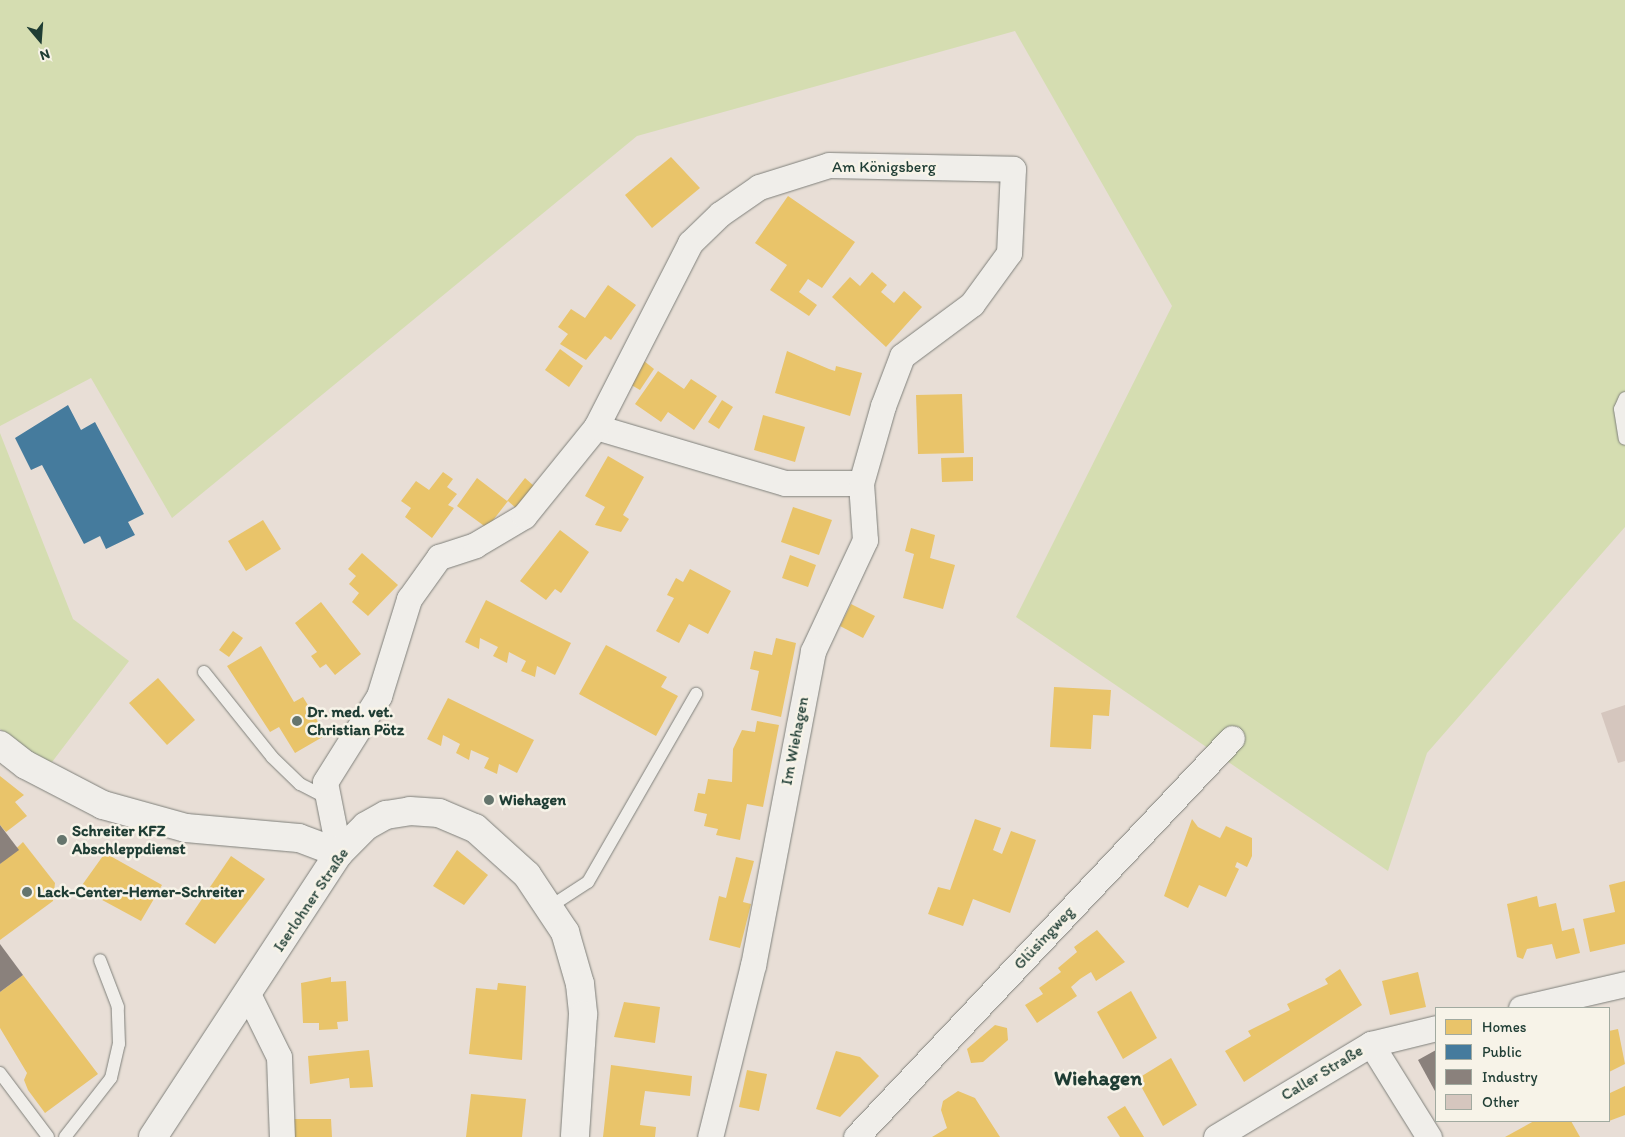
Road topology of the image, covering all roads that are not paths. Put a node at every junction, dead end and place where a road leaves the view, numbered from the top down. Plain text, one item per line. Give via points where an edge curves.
1 (902, 356) joint
2 (1625, 398) edge
3 (596, 427) junction
4 (1625, 439) edge
5 (861, 483) junction
6 (204, 672) dead end
7 (696, 694) dead end
8 (1232, 738) dead end
9 (0, 744) edge
10 (328, 798) junction
11 (339, 853) junction
12 (552, 906) junction
13 (100, 960) dead end
14 (1625, 984) edge
15 (248, 994) junction
16 (1526, 1007) edge
17 (1435, 1028) edge
18 (1371, 1044) junction
19 (0, 1073) edge
20 (48, 1137) edge
21 (65, 1137) edge
22 (153, 1137) edge
23 (282, 1137) edge
24 (575, 1137) edge
25 (710, 1137) edge
26 (856, 1137) edge
27 (1216, 1137) edge
28 (1429, 1137) edge

1 - 3 street, Am Königsberg via 972,304 1009,253 1013,169 829,166 759,187 720,214 690,243
1 - 5 street, Im Wiehagen
2 - 4 lane via 1620,409
3 - 5 street via 784,483
3 - 10 street, Am Königsberg via 524,516 475,545 439,557 410,600 379,696 325,782
5 - 25 street, Im Wiehagen via 864,540 813,651 753,965
6 - 10 lane via 272,757 300,784
7 - 12 lane via 588,882
8 - 26 street, Glüsingweg
9 - 11 main road via 26,765 103,804 186,828 299,838
10 - 11 street, Am Königsberg
11 - 12 main road, Iserlohner Straße via 366,826 386,815 439,813 475,828 503,850
11 - 15 main road, Iserlohner Straße
12 - 24 main road, Iserlohner Straße via 574,955 580,984 582,1056
13 - 21 lane via 118,1007 119,1044 111,1078
14 - 16 street
15 - 22 main road, Iserlohner Straße
15 - 23 street via 279,1058
17 - 18 street, Caller Straße
18 - 27 street, Caller Straße
18 - 28 street
19 - 20 lane

